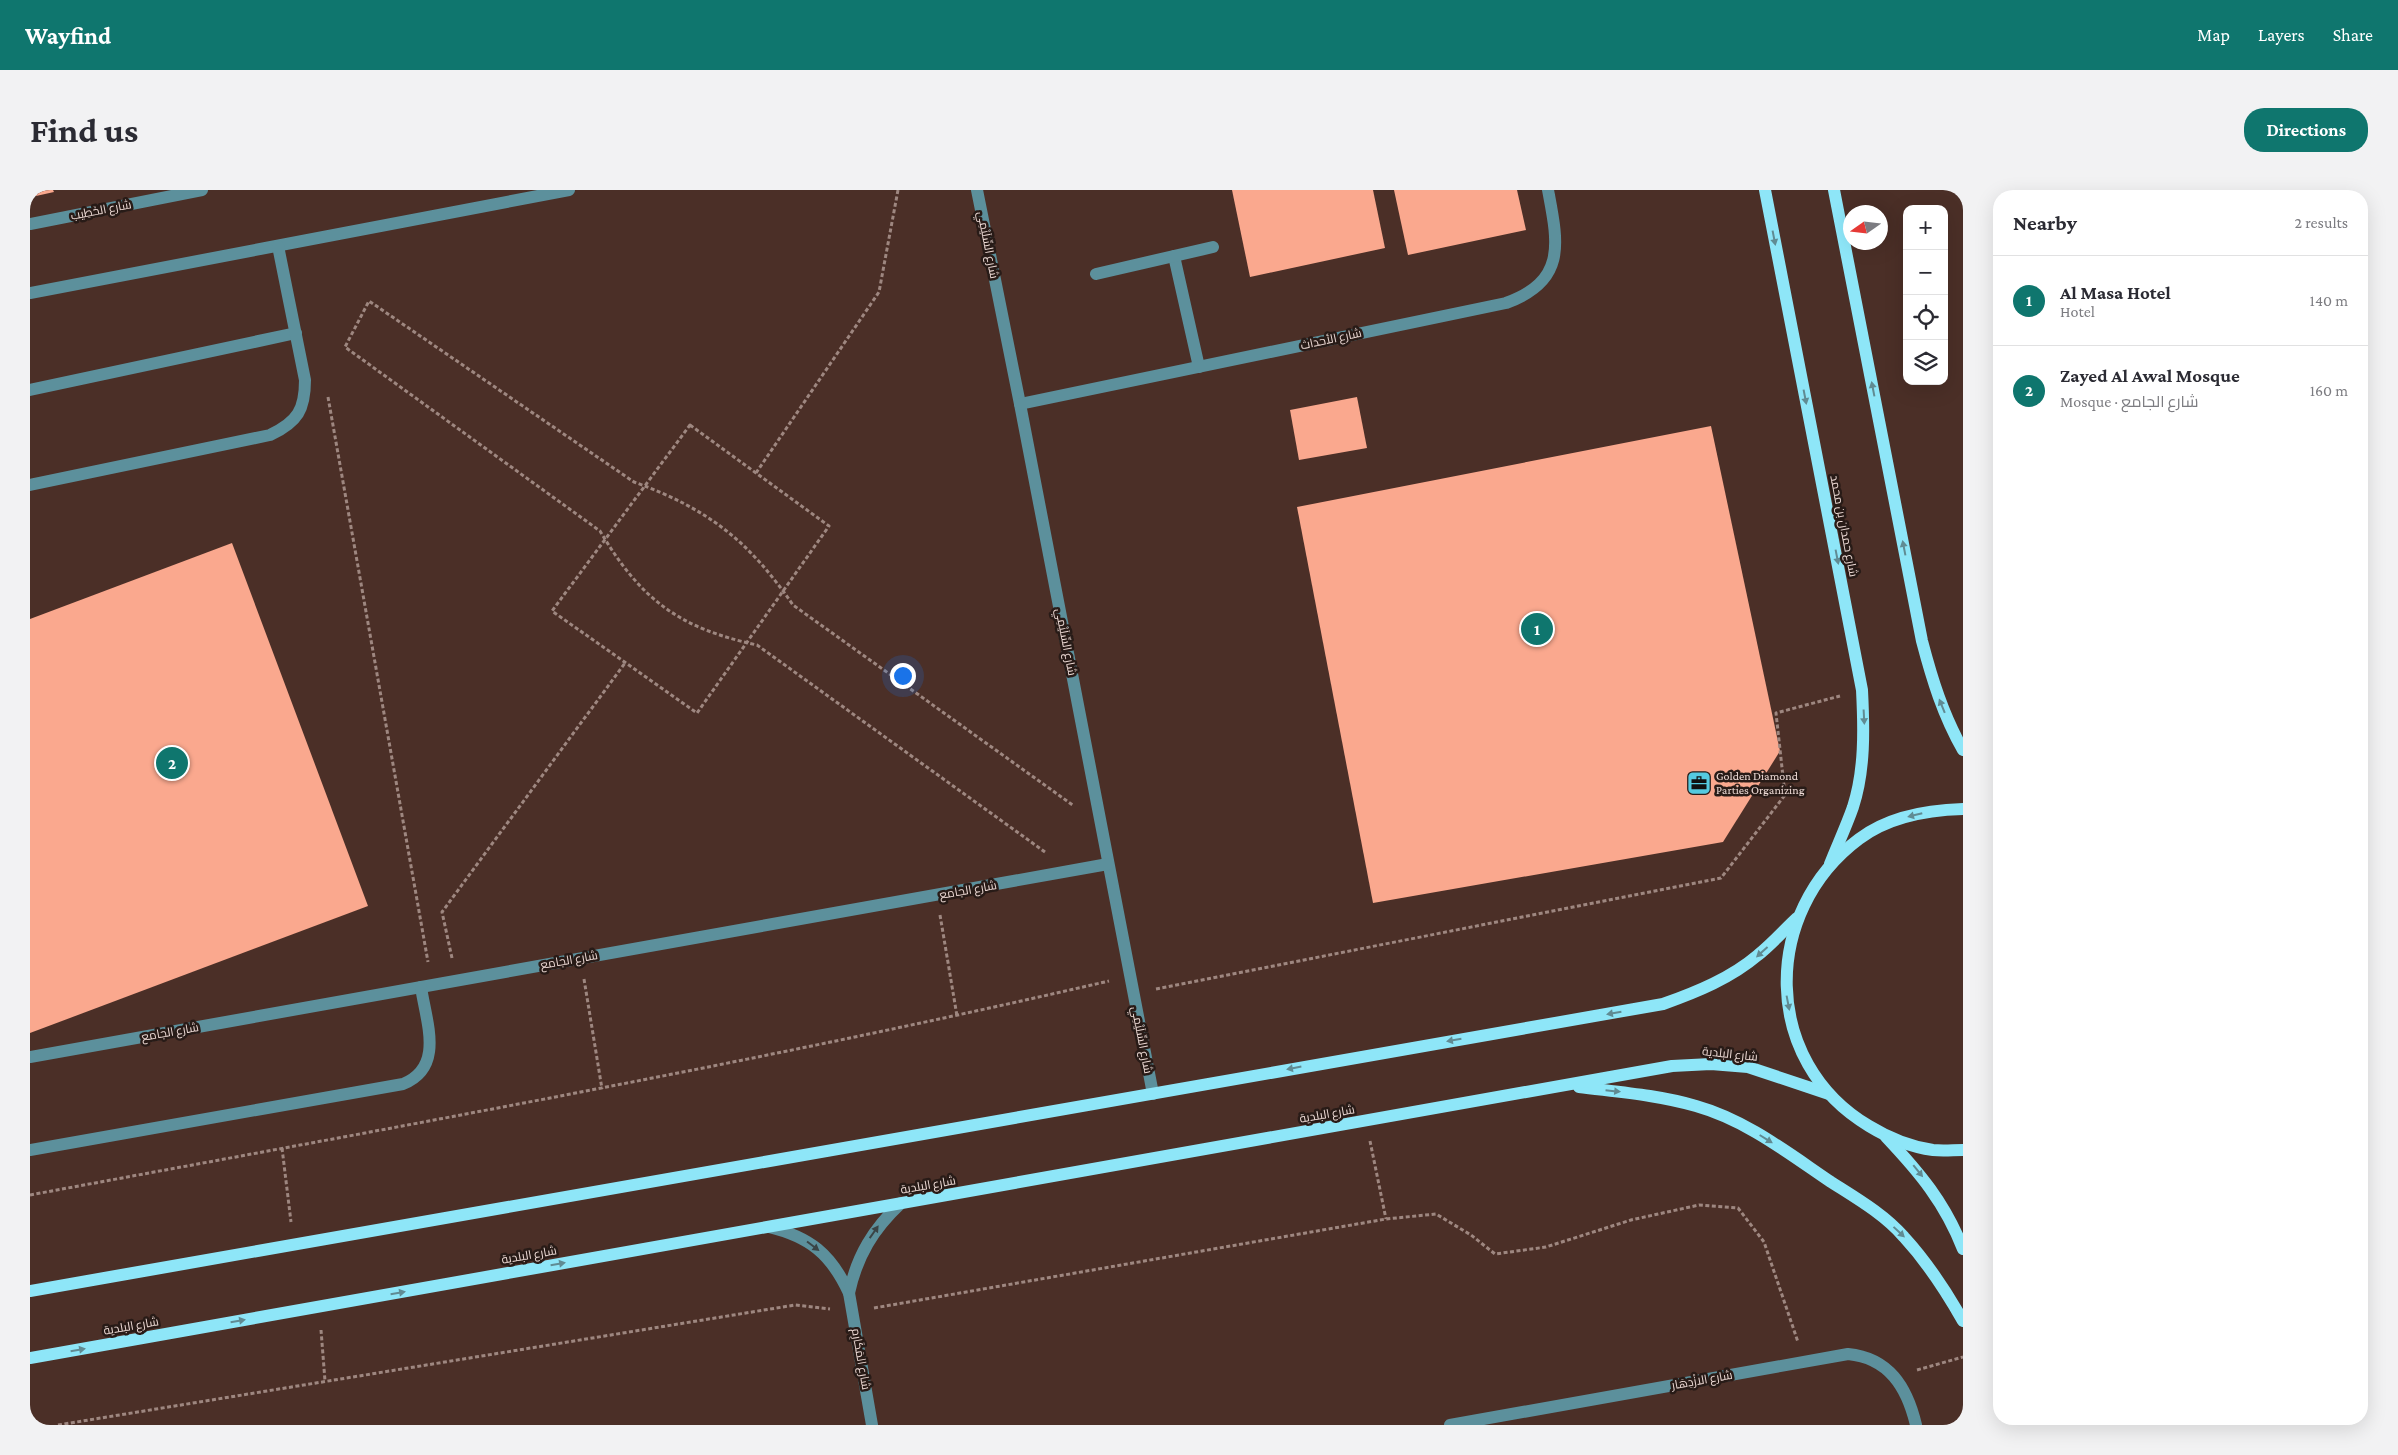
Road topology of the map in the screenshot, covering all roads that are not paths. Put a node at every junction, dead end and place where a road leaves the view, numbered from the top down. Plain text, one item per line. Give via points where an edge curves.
1 (202, 190) edge
2 (568, 190) edge
3 (977, 190) edge
4 (1548, 190) edge
5 (1765, 190) edge
6 (1834, 190) edge
7 (30, 224) edge
8 (278, 246) junction
9 (1213, 247) dead end
10 (1174, 256) junction
11 (1096, 274) dead end
12 (30, 293) edge
13 (296, 333) junction
14 (1199, 367) junction
15 (30, 390) edge
16 (1020, 404) junction
17 (30, 485) edge
18 (1963, 750) edge
19 (1963, 810) edge
20 (1108, 864) junction
21 (1830, 864) junction
22 (1797, 918) junction
23 (427, 986) junction
24 (30, 1057) edge
25 (1564, 1086) junction
26 (1153, 1094) junction
27 (1829, 1094) junction
28 (1885, 1136) junction
29 (30, 1150) edge
30 (1963, 1150) edge
31 (901, 1203) junction
32 (769, 1227) junction
33 (1963, 1249) edge
34 (30, 1291) edge
35 (849, 1293) junction
36 (1963, 1320) edge
37 (30, 1358) edge
38 (872, 1425) edge
39 (1450, 1425) edge
40 (1916, 1425) edge

1 - 7 street, شارع الخَطِيب
2 - 8 street
3 - 16 street, شارع السِّلَيْمِي
4 - 14 street, شارع الأحداث via 1557,237 1555,255 1537,287 1523,297
5 -> 21 main road, شارع حمدان بن محمد via 1862,690 1861,770 1853,807
18 -> 6 main road via 1932,681 1922,640
8 - 12 street
8 - 13 street
9 - 10 street
10 - 11 street
10 - 14 street
13 - 15 street
13 - 17 street via 305,398 294,420 283,429
14 - 16 street, شارع الأحداث
16 - 20 street, شارع السِّلَيْمِي
19 -> 21 main road via 1934,810 1896,820 1860,838
20 - 23 street, شارع الجامع
20 - 26 street, شارع السِّلَيْمِي
21 - 22 main road via 1811,890
22 -> 26 main road via 1758,956 1731,974 1663,1004
22 -> 27 main road via 1788,954 1786,992 1793,1028 1807,1063
23 - 24 street, شارع الجامع
23 - 29 street via 429,1059 424,1070 409,1082
25 - 27 main road, شارع البلدية via 1672,1066 1711,1064 1748,1067
25 - 31 main road, شارع البلدية
25 -> 36 main road via 1664,1098 1697,1106 1730,1118 1764,1137 1875,1211 1903,1235 1931,1270
26 - 34 main road
27 - 28 main road via 1854,1118
28 - 30 main road via 1931,1150
28 -> 33 main road via 1940,1199
31 - 32 main road, شارع البلدية
35 -> 31 street, شارع المَكَارِم via 862,1252 885,1218
32 -> 35 street, شارع المَكَارِم via 790,1232 826,1256
37 -> 32 main road, شارع البلدية
35 - 38 street, شارع المَكَارِم
39 - 40 street, شارع الازْدِهَار via 1848,1354 1866,1356 1881,1363 1894,1376

